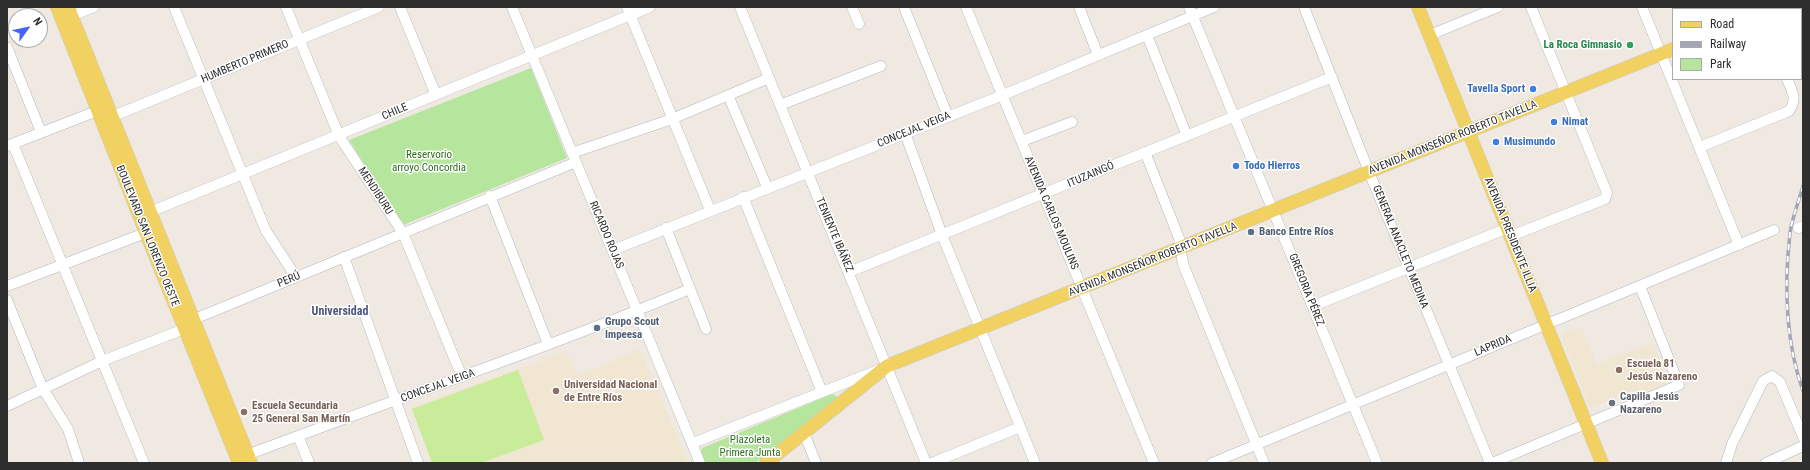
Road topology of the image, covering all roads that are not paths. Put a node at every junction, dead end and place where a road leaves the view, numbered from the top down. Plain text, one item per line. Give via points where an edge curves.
1 (57, 7) edge
2 (94, 7) edge
3 (174, 7) edge
4 (286, 7) edge
5 (379, 7) edge
6 (400, 7) edge
7 (512, 7) edge
8 (650, 7) edge
9 (740, 7) edge
10 (852, 7) edge
11 (904, 7) edge
12 (966, 7) edge
13 (1080, 7) edge
14 (1214, 7) edge
15 (1304, 7) edge
16 (1418, 7) edge
17 (1498, 7) edge
18 (1531, 7) edge
19 (1642, 7) edge
20 (628, 11) edge
21 (1191, 11) edge
22 (67, 14) edge
23 (859, 24) dead end
24 (1146, 35) junction
25 (1430, 35) junction
26 (299, 39) junction
27 (7, 47) edge
28 (1667, 51) edge
29 (1098, 55) junction
30 (532, 56) junction
31 (881, 66) dead end
32 (1672, 66) edge
33 (1332, 77) junction
34 (769, 78) junction
35 (202, 80) junction
36 (1677, 80) edge
37 (1787, 80) edge
38 (1565, 92) junction
39 (436, 95) junction
40 (728, 95) junction
41 (1003, 95) junction
42 (780, 105) junction
43 (97, 111) junction
44 (110, 114) junction
45 (948, 116) junction
46 (1235, 116) junction
47 (672, 119) junction
48 (1072, 122) dead end
49 (41, 132) junction
50 (1468, 132) junction
51 (905, 133) junction
52 (339, 136) junction
53 (1187, 136) junction
54 (1022, 141) junction
55 (10, 145) edge
56 (1700, 147) junction
57 (1145, 152) junction
58 (574, 157) junction
59 (807, 171) junction
60 (1369, 172) junction
61 (243, 175) junction
62 (767, 187) junction
63 (1043, 194) junction
64 (490, 196) junction
65 (743, 197) junction
66 (710, 210) junction
67 (1273, 210) junction
68 (144, 214) junction
69 (666, 228) junction
70 (1774, 230) dead end
71 (151, 231) junction
72 (1509, 232) junction
73 (403, 233) junction
74 (942, 235) junction
75 (1739, 245) junction
76 (1180, 249) junction
77 (613, 250) junction
78 (344, 258) junction
79 (62, 264) junction
80 (1409, 267) junction
81 (849, 272) junction
82 (296, 277) junction
83 (7, 286) edge
84 (1640, 286) junction
85 (1083, 288) junction
86 (690, 289) junction
87 (7, 300) edge
88 (1313, 306) junction
89 (638, 311) junction
90 (188, 324) junction
91 (1545, 324) junction
92 (706, 328) dead end
93 (980, 329) junction
94 (548, 344) junction
95 (102, 361) junction
96 (1449, 364) junction
97 (887, 366) junction
98 (462, 377) junction
99 (43, 389) junction
100 (822, 392) junction
101 (396, 402) junction
102 (1354, 405) junction
103 (7, 406) edge
104 (1585, 423) junction
105 (1020, 427) junction
106 (804, 433) junction
107 (298, 436) junction
108 (1803, 437) edge
109 (693, 443) junction
110 (1257, 445) junction
111 (1803, 446) edge
112 (243, 461) edge
113 (79, 463) edge
114 (144, 463) edge
115 (309, 463) edge
116 (418, 463) edge
117 (700, 463) edge
118 (766, 463) edge
119 (816, 463) edge
120 (926, 463) edge
121 (932, 463) edge
122 (1035, 463) edge
123 (1154, 463) edge
124 (1212, 463) edge
125 (1264, 463) edge
126 (1378, 463) edge
127 (1491, 463) edge
128 (1602, 463) edge
129 (1726, 463) edge
130 (1766, 463) edge

1 - 22 main road, BOULEVARD SAN LORENZO OESTE
2 - 22 street
3 - 35 street
4 - 26 street, MENDIBURU
5 - 26 street, HUMBERTO PRIMERO
6 - 39 street
7 - 30 street, RICARDO ROJAS
8 - 20 street, CHILE
9 - 34 street, TENIENTE IBÁÑEZ
10 - 23 street
11 - 45 street
12 - 41 street, AVENIDA CARLOS MOULINS
13 - 29 street
14 - 21 street, CONCEJAL VEIGA
15 - 33 street, GENERAL ANACLETO MEDINA
16 - 25 main road, AVENIDA PRESIDENTE ILLIA
17 - 25 street
18 - 38 street
19 - 28 street
20 - 30 street, CHILE
20 - 47 street
21 - 24 street, CONCEJAL VEIGA
21 - 46 street, GREGORIA PÉREZ
22 - 43 main road, BOULEVARD SAN LORENZO OESTE
22 - 44 main road, BOULEVARD SAN LORENZO OESTE
24 - 29 street, CONCEJAL VEIGA
24 - 53 street
25 - 50 main road, AVENIDA PRESIDENTE ILLIA
26 - 35 street, HUMBERTO PRIMERO
26 - 52 street, MENDIBURU
27 - 49 street
28 - 32 street
28 - 38 main road, AVENIDA MONSEÑOR ROBERTO TAVELLA
29 - 41 street, CONCEJAL VEIGA
30 - 39 street, CHILE
30 - 58 street, RICARDO ROJAS
31 - 42 street
33 - 46 street, ITUZAINGÓ
33 - 60 street, GENERAL ANACLETO MEDINA
34 - 40 street, PERÚ
34 - 42 street, TENIENTE IBÁÑEZ
35 - 44 street, HUMBERTO PRIMERO via 116,115
35 - 61 street
36 - 56 street
37 - 56 street via 1794,97 1794,104 1789,111
38 - 50 main road, AVENIDA MONSEÑOR ROBERTO TAVELLA
38 - 72 street via 1607,193 1605,199
39 - 52 street, CHILE
40 - 47 street, PERÚ
40 - 62 street
41 - 45 street, CONCEJAL VEIGA
41 - 54 street, AVENIDA CARLOS MOULINS
42 - 59 street, TENIENTE IBÁÑEZ
43 - 44 street
43 - 49 street
43 - 68 main road, BOULEVARD SAN LORENZO OESTE
44 - 68 main road, BOULEVARD SAN LORENZO OESTE
45 - 51 street, CONCEJAL VEIGA
46 - 53 street, ITUZAINGÓ
46 - 67 street, GREGORIA PÉREZ
47 - 58 street, PERÚ
47 - 66 street
48 - 54 street
49 - 55 street
50 - 60 main road, AVENIDA MONSEÑOR ROBERTO TAVELLA
50 - 72 main road, AVENIDA PRESIDENTE ILLIA
51 - 59 street, CONCEJAL VEIGA
51 - 74 street
52 - 61 street, CHILE
52 - 73 street, MENDIBURU
53 - 57 street, ITUZAINGÓ
54 - 63 street, AVENIDA CARLOS MOULINS
55 - 79 street
56 - 75 street
57 - 63 street, ITUZAINGÓ
57 - 76 street via 1179,238
58 - 64 street, PERÚ
58 - 77 street, RICARDO ROJAS
59 - 62 street, CONCEJAL VEIGA
59 - 81 street, TENIENTE IBÁÑEZ
60 - 67 main road, AVENIDA MONSEÑOR ROBERTO TAVELLA
60 - 80 street, GENERAL ANACLETO MEDINA
61 - 68 street, CHILE
61 - 82 street via 266,231
62 - 65 street, CONCEJAL VEIGA
63 - 74 street, ITUZAINGÓ
63 - 85 street, AVENIDA CARLOS MOULINS
64 - 73 street, PERÚ
64 - 94 street
65 - 66 street, CONCEJAL VEIGA
65 - 100 street
66 - 69 street, CONCEJAL VEIGA
67 - 76 main road, AVENIDA MONSEÑOR ROBERTO TAVELLA
67 - 88 street, GREGORIA PÉREZ
68 - 71 main road, BOULEVARD SAN LORENZO OESTE
69 - 77 street, CONCEJAL VEIGA
69 - 86 street
70 - 75 street, LAPRIDA
71 - 79 street
71 - 90 main road, BOULEVARD SAN LORENZO OESTE
72 - 80 street
72 - 91 main road, AVENIDA PRESIDENTE ILLIA
73 - 78 street, PERÚ
73 - 98 street, MENDIBURU
74 - 81 street, ITUZAINGÓ
74 - 93 street
75 - 84 street, LAPRIDA
76 - 85 main road, AVENIDA MONSEÑOR ROBERTO TAVELLA
76 - 110 street via 1183,264
77 - 89 street, RICARDO ROJAS
78 - 82 street, PERÚ
78 - 101 street
79 - 83 street
79 - 95 street
80 - 88 street
80 - 96 street, GENERAL ANACLETO MEDINA
81 - 97 street, TENIENTE IBÁÑEZ
82 - 90 street, PERÚ
84 - 91 street, LAPRIDA
84 - 104 street via 1679,385
85 - 93 main road, AVENIDA MONSEÑOR ROBERTO TAVELLA
85 - 123 street, AVENIDA CARLOS MOULINS
86 - 89 street, CONCEJAL VEIGA
86 - 92 street
87 - 99 street
88 - 102 street, GREGORIA PÉREZ
89 - 94 street, CONCEJAL VEIGA
89 - 109 street, RICARDO ROJAS
90 - 95 street, PERÚ
90 - 112 main road, BOULEVARD SAN LORENZO OESTE
91 - 96 street, LAPRIDA
91 - 104 main road, AVENIDA PRESIDENTE ILLIA
93 - 97 main road, AVENIDA MONSEÑOR ROBERTO TAVELLA
93 - 105 street
94 - 98 street, CONCEJAL VEIGA
95 - 99 street, PERÚ
95 - 114 street
96 - 102 street, LAPRIDA
96 - 127 street, GENERAL ANACLETO MEDINA
97 - 100 street
97 - 106 main road, AVENIDA MONSEÑOR ROBERTO TAVELLA
97 - 120 street, TENIENTE IBÁÑEZ
98 - 101 street, CONCEJAL VEIGA
99 - 103 street, PERÚ
99 - 113 street via 68,429
100 - 109 street
101 - 107 street, CONCEJAL VEIGA
101 - 116 street
102 - 110 street, LAPRIDA
102 - 126 street, GREGORIA PÉREZ
104 - 127 street
104 - 128 main road, AVENIDA PRESIDENTE ILLIA
105 - 121 street
105 - 122 street
106 - 118 main road, AVENIDA MONSEÑOR ROBERTO TAVELLA
106 - 119 street
107 - 112 street, CONCEJAL VEIGA
107 - 115 street
108 - 129 street via 1780,382 1772,376 1763,381 1732,444
109 - 117 street, RICARDO ROJAS
110 - 124 street, LAPRIDA
110 - 125 street
111 - 130 street

